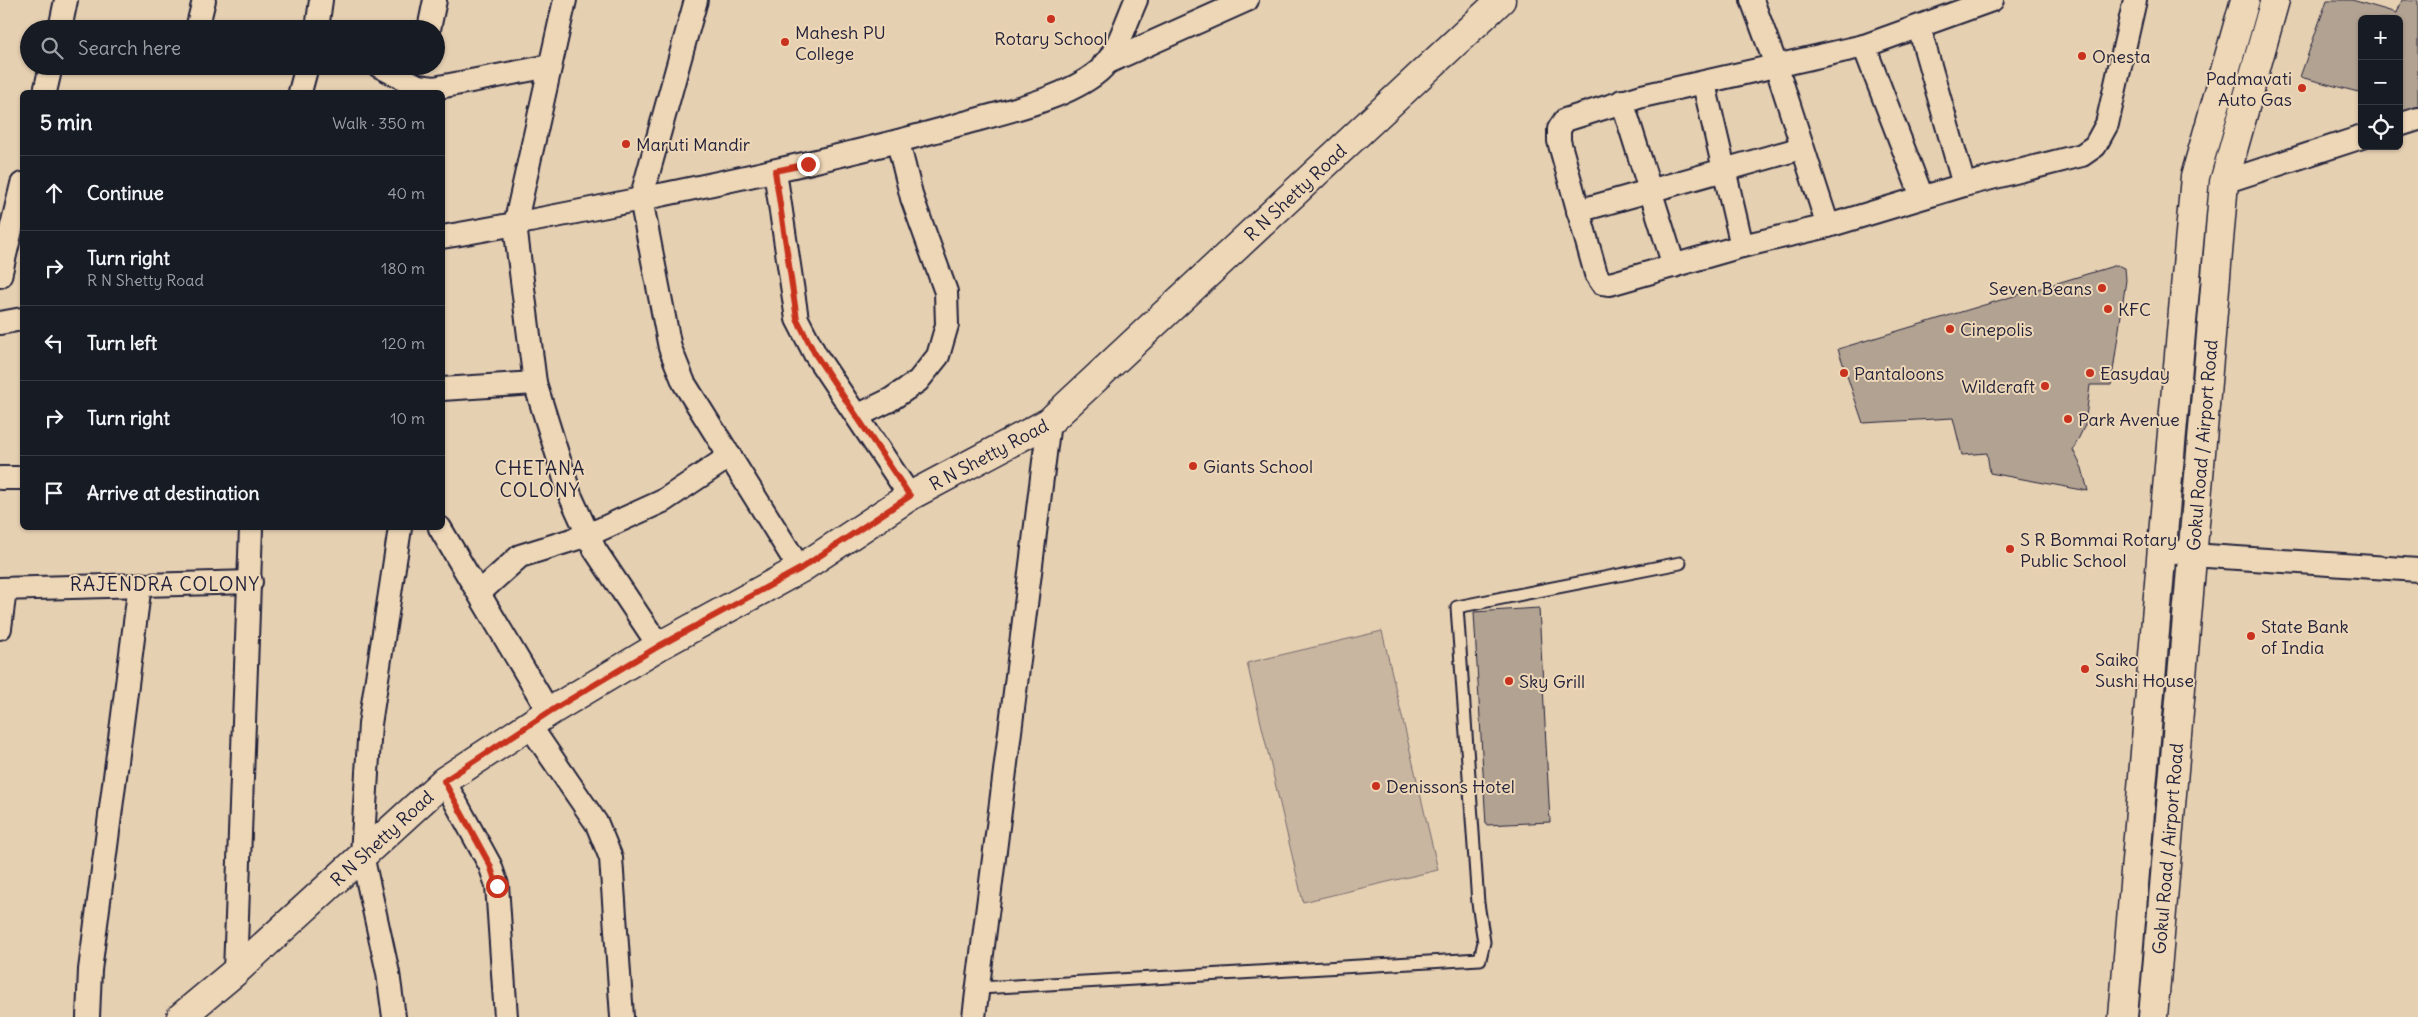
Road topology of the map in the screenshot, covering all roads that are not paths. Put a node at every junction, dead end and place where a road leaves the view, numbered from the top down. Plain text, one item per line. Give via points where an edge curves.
1 (66, 0) edge
2 (204, 0) edge
3 (321, 0) edge
4 (435, 0) edge
5 (565, 0) edge
6 (696, 0) edge
7 (1136, 0) edge
8 (1247, 0) edge
9 (1501, 0) edge
10 (1752, 0) edge
11 (1992, 0) edge
12 (2134, 0) edge
13 (2245, 0) edge
14 (2275, 0) edge
15 (62, 20) edge
16 (199, 20) edge
17 (318, 20) edge
18 (431, 20) edge
19 (1919, 27) junction
20 (1864, 46) junction
21 (1104, 64) junction
22 (1776, 65) junction
23 (550, 66) junction
24 (49, 75) edge
25 (305, 75) edge
26 (420, 76) edge
27 (1704, 84) junction
28 (45, 90) edge
29 (301, 90) edge
30 (1622, 102) junction
31 (2418, 119) edge
32 (2403, 124) edge
33 (2358, 138) edge
34 (898, 142) junction
35 (1802, 148) junction
36 (1723, 170) junction
37 (775, 171) junction
38 (2224, 182) junction
39 (1964, 185) junction
40 (1650, 191) junction
41 (20, 192) edge
42 (1922, 197) junction
43 (641, 199) junction
44 (1578, 211) junction
45 (515, 225) junction
46 (1828, 226) junction
47 (445, 237) edge
48 (1742, 246) junction
49 (1674, 266) junction
50 (0, 276) edge
51 (20, 319) edge
52 (0, 323) edge
53 (535, 382) junction
54 (445, 389) edge
55 (858, 416) junction
56 (1049, 422) junction
57 (730, 456) junction
58 (0, 478) edge
59 (20, 478) edge
60 (910, 496) junction
61 (251, 530) edge
62 (400, 530) edge
63 (441, 530) edge
64 (588, 535) junction
65 (2162, 550) junction
66 (2192, 555) junction
67 (1680, 563) dead end
68 (800, 569) junction
69 (2418, 570) edge
70 (251, 582) junction
71 (140, 584) junction
72 (3, 589) edge
73 (479, 593) junction
74 (0, 628) edge
75 (659, 646) junction
76 (539, 719) junction
77 (444, 781) junction
78 (362, 855) junction
79 (234, 972) junction
80 (979, 988) junction
81 (88, 1017) edge
82 (181, 1017) edge
83 (394, 1017) edge
84 (506, 1017) edge
85 (622, 1017) edge
86 (974, 1017) edge
87 (2123, 1017) edge
88 (2153, 1017) edge

1 - 15 street
2 - 16 street
3 - 17 street
4 - 18 street
5 - 23 street
6 - 43 street
7 - 21 street
8 - 21 street
9 - 56 main road, R N Shetty Road
10 - 22 street
11 - 19 street
12 - 39 street via 2107,124 2095,146 2082,155
13 - 65 main road, Gokul Road / Airport Road via 2195,176
14 - 38 main road, Gokul Road / Airport Road
19 - 20 street
19 - 39 street
20 - 22 street
20 - 42 street
21 - 34 street via 1101,70 1073,88
22 - 27 street
22 - 35 street
23 - 26 street via 434,88
23 - 45 street
24 - 28 street
25 - 29 street
27 - 30 street
27 - 36 street
30 - 40 street
30 - 44 street via 1574,116 1565,120 1559,129 1559,141
31 - 32 street
33 - 38 street
34 - 37 street
34 - 55 street via 912,198 946,292 947,325 938,356 918,381
35 - 36 street
35 - 46 street
36 - 40 street
36 - 48 street
37 - 43 street
37 - 55 street via 797,319 815,354
38 - 66 main road, Gokul Road / Airport Road
39 - 42 street
40 - 44 street
40 - 49 street
41 - 50 street
42 - 46 street
43 - 45 street
43 - 57 street via 670,348 684,383
44 - 49 street via 1596,274 1602,283 1610,284
45 - 47 street
45 - 53 street
46 - 48 street
48 - 49 street
51 - 52 street
53 - 54 street
53 - 64 street via 570,495
55 - 60 street
56 - 60 main road, R N Shetty Road
56 - 80 street
57 - 64 street via 663,501
57 - 68 street
58 - 59 street
60 - 68 main road, R N Shetty Road
61 - 70 street
62 - 78 street via 370,724
63 - 73 street
64 - 73 street via 520,556
64 - 75 street
65 - 66 street
65 - 87 main road, Gokul Road / Airport Road
66 - 69 street
66 - 88 main road, Gokul Road / Airport Road
67 - 80 lane via 1457,607 1478,903 1484,942 1480,959
68 - 75 main road, R N Shetty Road
70 - 71 street
70 - 79 street
71 - 72 street
71 - 81 street via 90,970
72 - 74 street
73 - 76 street
75 - 76 main road, R N Shetty Road
76 - 77 main road, R N Shetty Road
76 - 85 street via 597,824 611,858
77 - 78 main road, R N Shetty Road
77 - 84 street via 490,865 497,886
78 - 79 main road, R N Shetty Road
78 - 83 street via 388,973
79 - 82 main road, R N Shetty Road
80 - 86 street

